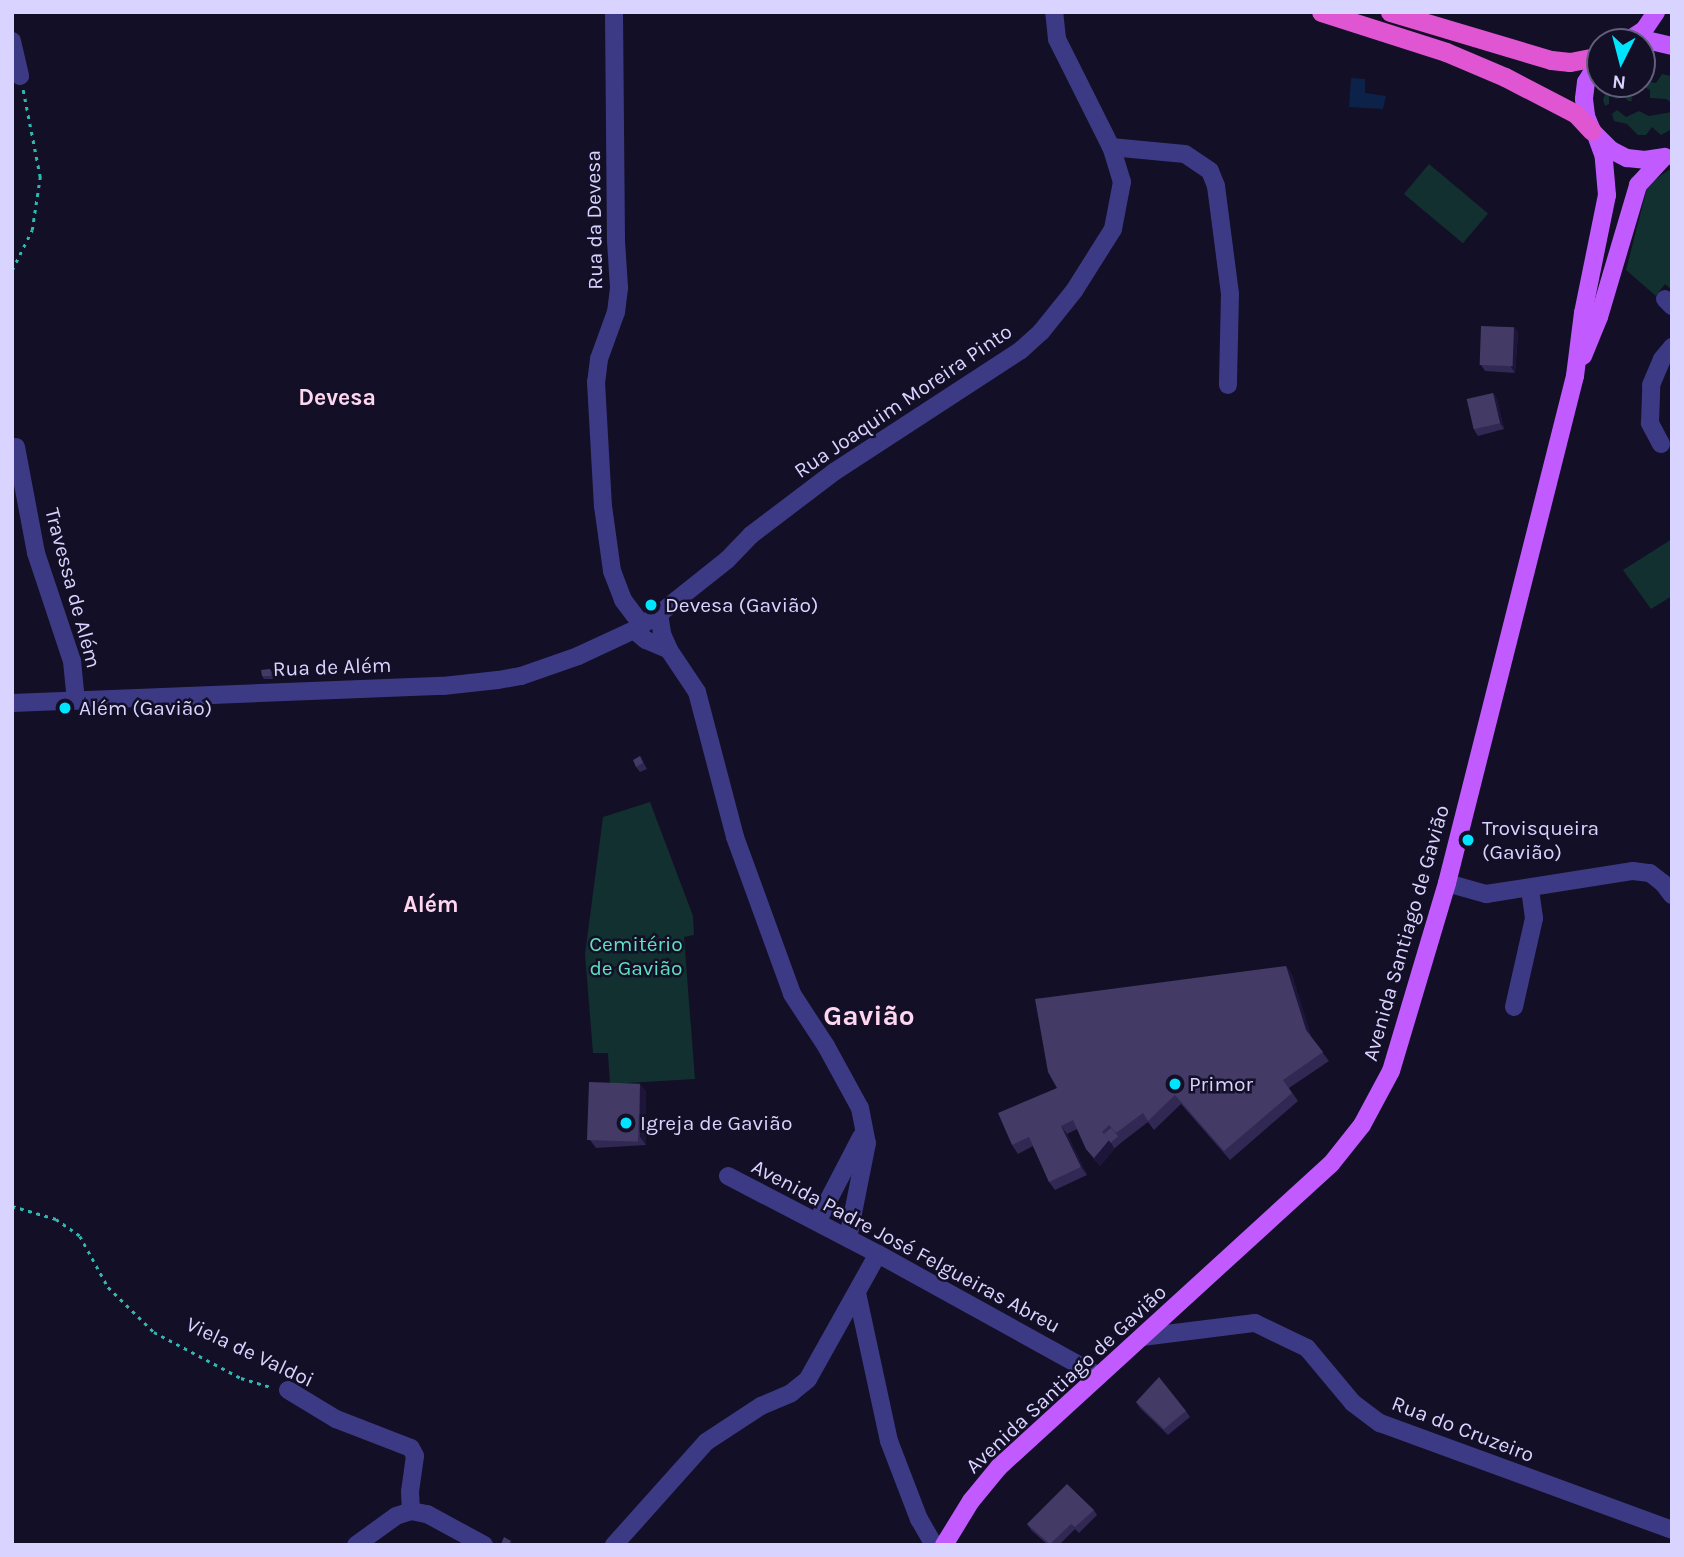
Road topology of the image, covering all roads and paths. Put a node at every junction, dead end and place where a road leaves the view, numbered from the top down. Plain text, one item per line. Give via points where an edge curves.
1 (614, 12) edge
2 (1055, 12) edge
3 (1321, 12) edge
4 (1390, 12) edge
5 (1656, 12) edge
6 (1645, 28) edge
7 (12, 41) edge
8 (1586, 59) edge
9 (20, 76) joint
10 (1586, 82) edge
11 (1595, 135) junction
12 (1111, 147) junction
13 (1667, 156) edge
14 (12, 270) edge
15 (1672, 347) edge
16 (1575, 376) junction
17 (1228, 385) dead end
18 (1661, 444) dead end
19 (16, 447) dead end
20 (659, 614) junction
21 (638, 627) junction
22 (669, 650) junction
23 (76, 701) junction
24 (12, 703) edge
25 (1447, 883) junction
26 (1530, 888) junction
27 (1672, 895) edge
28 (1514, 1007) dead end
29 (865, 1123) junction
30 (728, 1175) dead end
31 (12, 1206) edge
32 (817, 1222) junction
33 (848, 1238) junction
34 (878, 1254) junction
35 (858, 1293) junction
36 (1142, 1337) junction
37 (1098, 1376) junction
38 (288, 1390) joint
39 (411, 1511) junction
40 (1672, 1530) edge
41 (356, 1545) edge
42 (484, 1545) edge
43 (614, 1545) edge
44 (933, 1545) edge
45 (944, 1545) edge

1 - 21 street, Rua da Devesa via 620,288 596,382 612,571
2 - 12 street, Rua Joaquim Moreira Pinto via 1057,38
3 - 11 highway via 1446,52 1505,77 1576,114
4 - 8 highway via 1551,60
5 - 6 main road
7 - 9 street
9 - 14 path via 40,177 32,230
10 - 11 main road, Avenida Santiago de Gavião via 1586,116
11 - 13 main road via 1627,158
11 - 16 main road, Avenida Santiago de Gavião via 1604,157 1607,195
12 - 17 street via 1185,154 1210,171 1216,186 1230,294
12 - 20 street, Rua Joaquim Moreira Pinto via 1122,181 1119,209 1106,240 1048,324 1014,354 834,472
13 - 16 main road, Avenida Santiago de Gavião via 1638,185 1599,317
15 - 18 street via 1651,385 1650,423
16 - 25 main road, Avenida Santiago de Gavião
19 - 23 street, Travessa de Além via 36,554 72,661
20 - 21 street, Rua Joaquim Moreira Pinto
20 - 22 street
21 - 22 street via 646,640
21 - 23 street, Rua de Além via 556,664 498,680
22 - 29 street via 697,692 735,837 793,994
23 - 24 street, Rua de Além
25 - 26 street via 1486,894
25 - 36 main road, Avenida Santiago de Gavião via 1391,1071 1362,1125 1314,1180
26 - 27 street via 1633,871 1650,873
26 - 28 street via 1534,918
29 - 32 street via 855,1154
29 - 33 street via 865,1158
30 - 32 street, Avenida Padre José Felgueiras Abreu
31 - 38 path, Viela de Valdoi via 56,1219 80,1236 108,1287 154,1332 248,1381
32 - 33 street, Avenida Padre José Felgueiras Abreu
33 - 34 street, Avenida Padre José Felgueiras Abreu
34 - 35 street
34 - 37 street, Avenida Padre José Felgueiras Abreu
35 - 43 street via 808,1379 706,1442
35 - 44 street via 889,1441
36 - 37 main road, Avenida Santiago de Gavião
36 - 40 street, Rua do Cruzeiro via 1255,1323 1307,1348 1353,1403 1380,1423
37 - 45 main road, Avenida Santiago de Gavião via 999,1467
38 - 39 street, Viela de Valdoi via 336,1419 411,1448 415,1456
39 - 41 street via 396,1516
39 - 42 street via 428,1514

